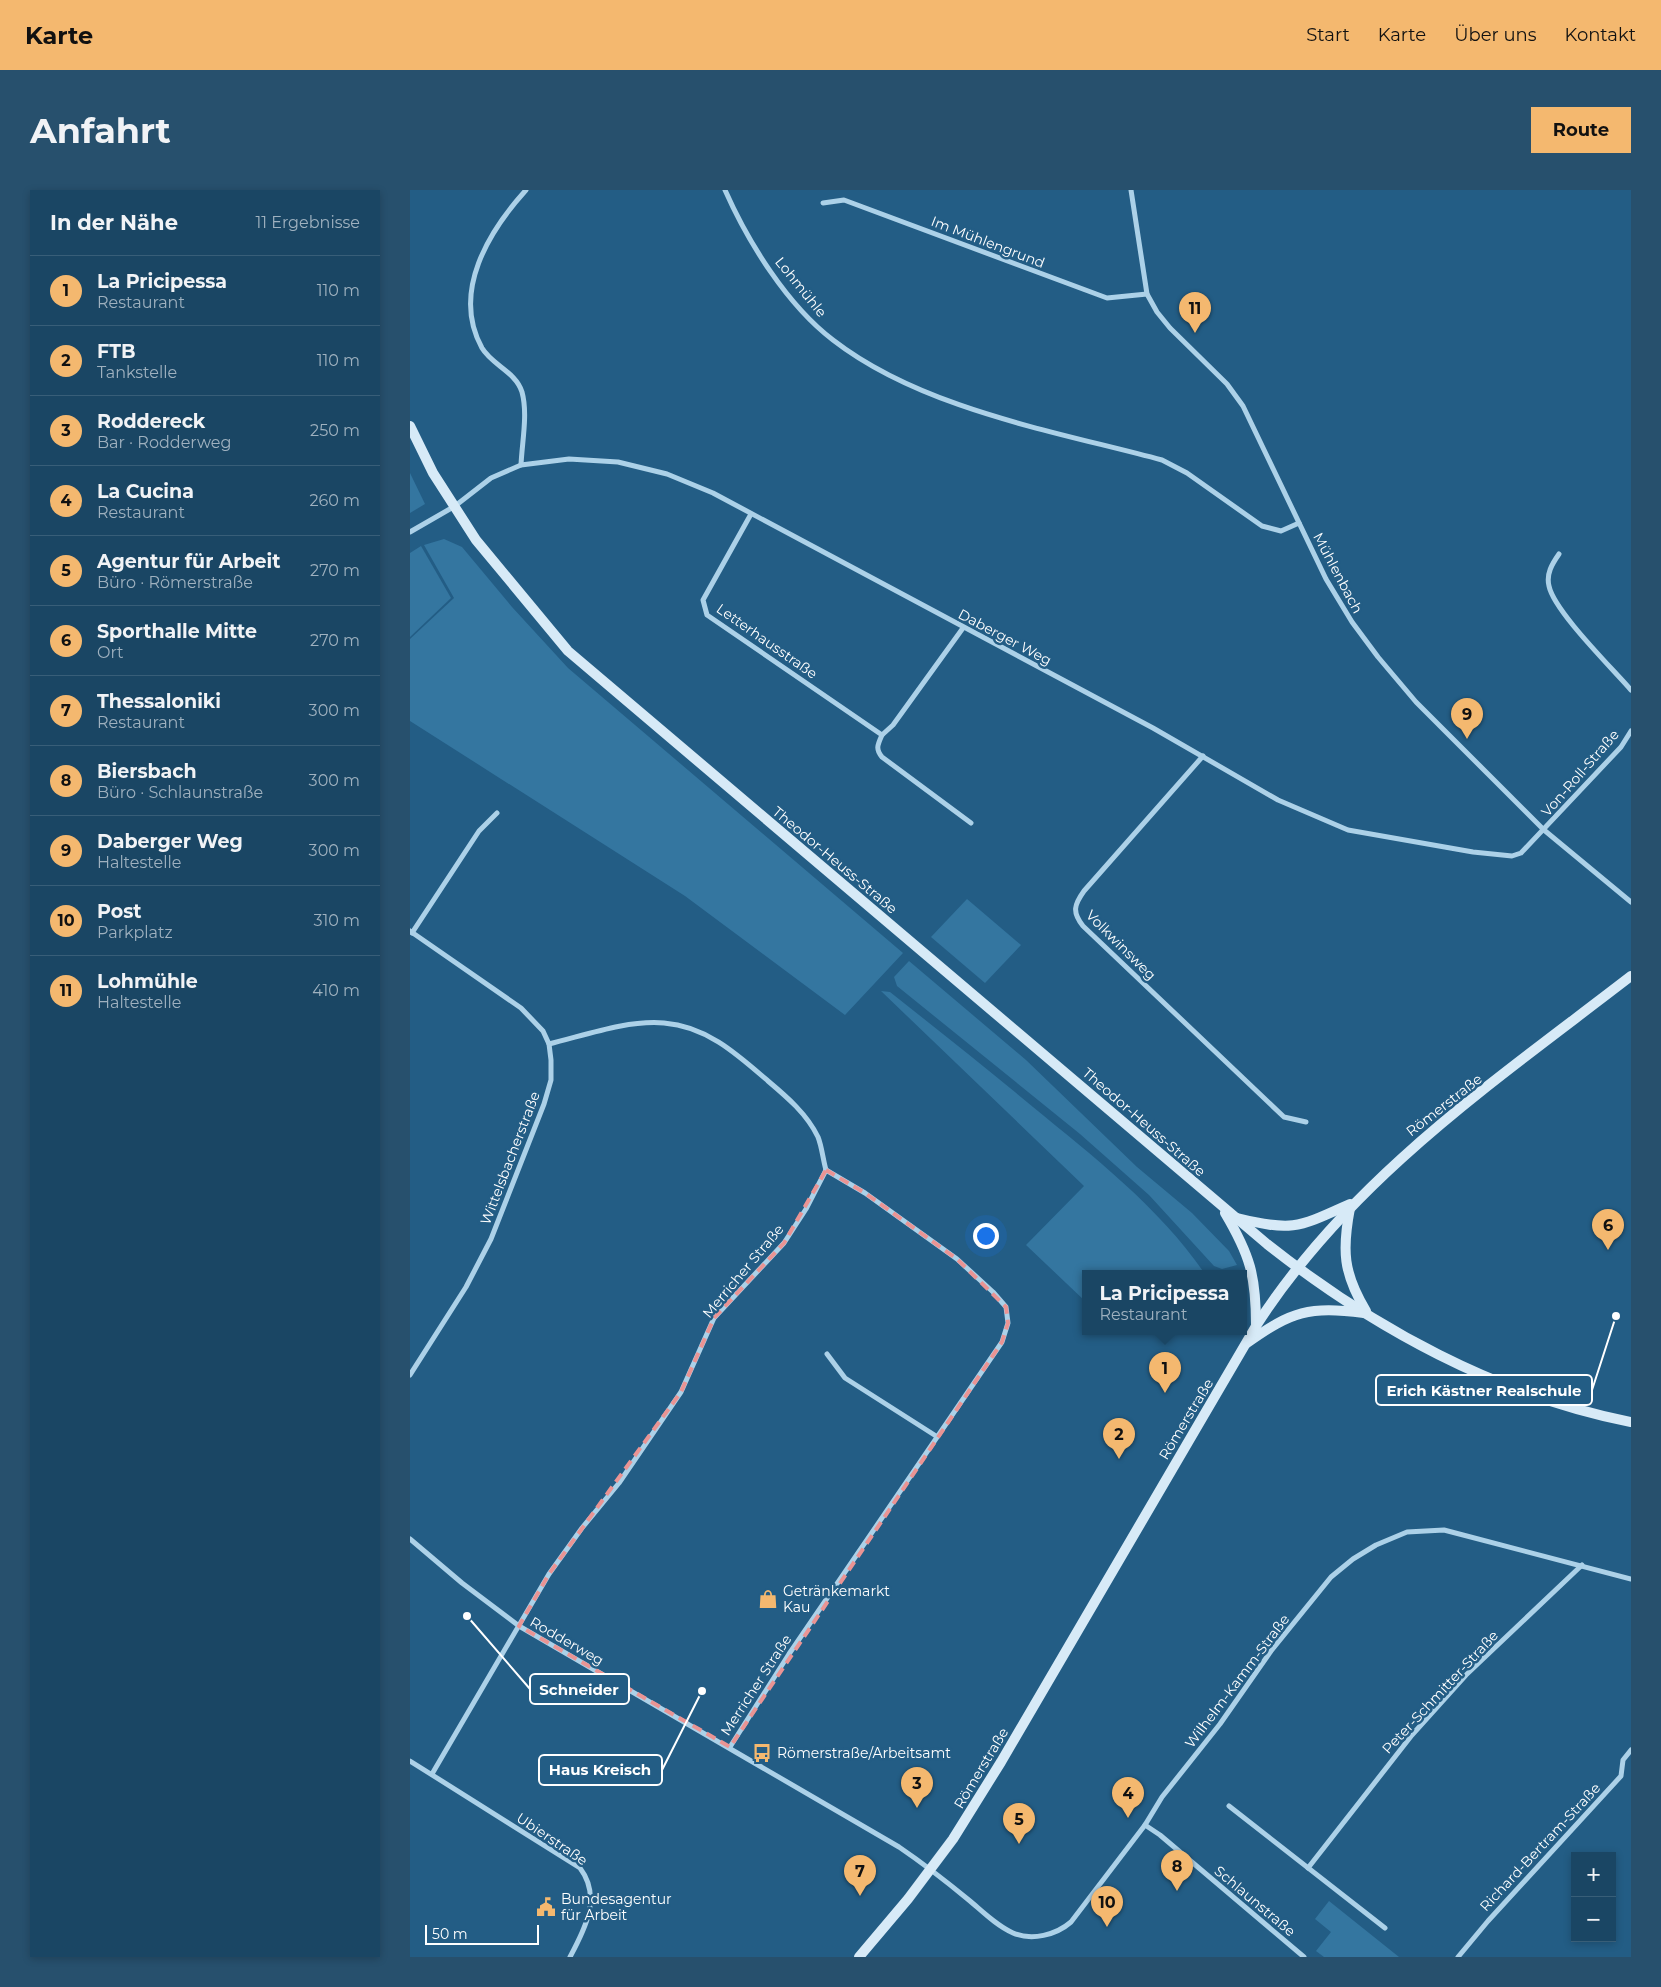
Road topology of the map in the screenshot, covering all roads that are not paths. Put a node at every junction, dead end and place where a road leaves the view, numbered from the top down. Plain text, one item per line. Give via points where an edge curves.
1 (526, 190) edge
2 (725, 190) edge
3 (1131, 190) edge
4 (822, 203) dead end
5 (1147, 294) junction
6 (410, 426) edge
7 (521, 465) junction
8 (455, 506) junction
9 (751, 514) junction
10 (1299, 523) junction
11 (410, 532) edge
12 (1558, 554) dead end
13 (963, 628) junction
14 (1631, 690) edge
15 (1631, 730) edge
16 (882, 735) junction
17 (1203, 756) junction
18 (497, 813) dead end
19 (971, 823) dead end
20 (1544, 830) junction
21 (1631, 902) edge
22 (411, 932) edge
23 (1631, 976) edge
24 (549, 1044) junction
25 (1306, 1122) dead end
26 (826, 1170) junction
27 (1353, 1204) junction
28 (1221, 1206) junction
29 (1234, 1217) junction
30 (1297, 1267) junction
31 (1367, 1314) junction
32 (1256, 1326) junction
33 (1245, 1345) junction
34 (827, 1354) dead end
35 (410, 1375) edge
36 (1631, 1422) edge
37 (936, 1436) junction
38 (410, 1539) edge
39 (1582, 1565) junction
40 (1631, 1580) edge
41 (519, 1626) junction
42 (730, 1748) junction
43 (1631, 1750) edge
44 (410, 1761) edge
45 (432, 1774) junction
46 (1229, 1806) dead end
47 (1145, 1825) junction
48 (1308, 1868) junction
49 (931, 1869) junction
50 (1385, 1928) dead end
51 (570, 1957) edge
52 (859, 1957) edge
53 (1304, 1957) edge
54 (1458, 1957) edge

1 - 7 street via 487,244 472,278 474,327 483,349 513,376 522,392
2 - 10 street, Lohmühle via 750,239 805,314 858,358 910,386 969,408 1162,460 1262,526 1281,531
3 - 5 street, Mühlenbach
4 - 5 street, Im Mühlengrund via 844,200 1107,298
5 - 10 street, Mühlenbach via 1166,322 1227,384 1243,406
6 - 8 main road, Theodor-Heuss-Straße via 433,473
7 - 8 street, Daberger Weg via 491,478
7 - 9 street, Daberger Weg via 569,459 618,462 667,474
8 - 11 street, Daberger Weg
8 - 28 main road, Theodor-Heuss-Straße via 476,540 568,651
9 - 13 street, Daberger Weg
9 - 16 street, Letterhausstraße via 703,600 707,616
10 - 20 street, Mühlenbach via 1352,622 1378,657 1416,702
12 - 14 street via 1549,568 1548,585 1557,606
13 - 16 street via 893,725
13 - 17 street, Daberger Weg
15 - 20 street, Von-Roll-Straße via 1621,746
16 - 19 street via 878,745 882,757
17 - 20 street, Daberger Weg via 1278,800 1348,830 1512,856 1521,853
17 - 25 street, Volkwinsweg via 1084,891 1074,908 1076,916 1284,1117
18 - 22 street, Wittelsbacherstraße via 479,831
20 - 21 street, Mühlenbach
22 - 24 street, Wittelsbacherstraße via 521,1008 543,1031
23 - 27 main road, Römerstraße via 1418,1141
24 - 26 street via 637,1022 673,1024 710,1036 730,1048 788,1098 806,1118 818,1138
24 - 35 street, Wittelsbacherstraße via 551,1080 498,1222 466,1286
26 - 37 street, Merricher Straße via 865,1193 957,1259 1006,1307 1008,1323 1002,1342
26 - 41 street, Merricher Straße via 784,1242 714,1318 681,1392 619,1483 549,1574
27 - 29 main road via 1295,1226 1273,1226
27 - 30 main road, Römerstraße
27 - 31 main road via 1345,1239 1346,1267
28 - 29 main road, Theodor-Heuss-Straße
28 - 32 main road via 1252,1267
29 - 30 main road, Theodor-Heuss-Straße
30 - 31 main road, Theodor-Heuss-Straße
30 - 32 main road, Römerstraße
31 - 33 main road via 1325,1310 1304,1312 1284,1318
31 - 36 main road, Theodor-Heuss-Straße via 1425,1347 1499,1382 1549,1402
32 - 33 main road, Römerstraße
33 - 49 main road, Römerstraße via 1002,1762
34 - 37 street via 846,1378
37 - 42 street, Merricher Straße via 789,1654
38 - 41 street, Rodderweg
39 - 40 street, Wilhelm-Kamm-Straße
39 - 47 street, Wilhelm-Kamm-Straße via 1444,1530 1407,1532 1376,1545 1331,1577 1271,1651 1220,1724 1162,1797
39 - 48 street, Peter-Schmitter-Straße via 1466,1675 1418,1729
41 - 42 street, Rodderweg
41 - 45 street
42 - 49 street, Rodderweg
43 - 54 street, Richard-Bertram-Straße via 1623,1760 1622,1776
44 - 45 street, Ubierstraße
45 - 51 street, Ubierstraße via 574,1863 588,1879 591,1893 588,1923
46 - 48 street
47 - 49 street, Wilhelm-Kamm-Straße via 1071,1922 1046,1935 1025,1936 1001,1926
47 - 53 street, Schlaunstraße
48 - 50 street
49 - 52 main road, Römerstraße

